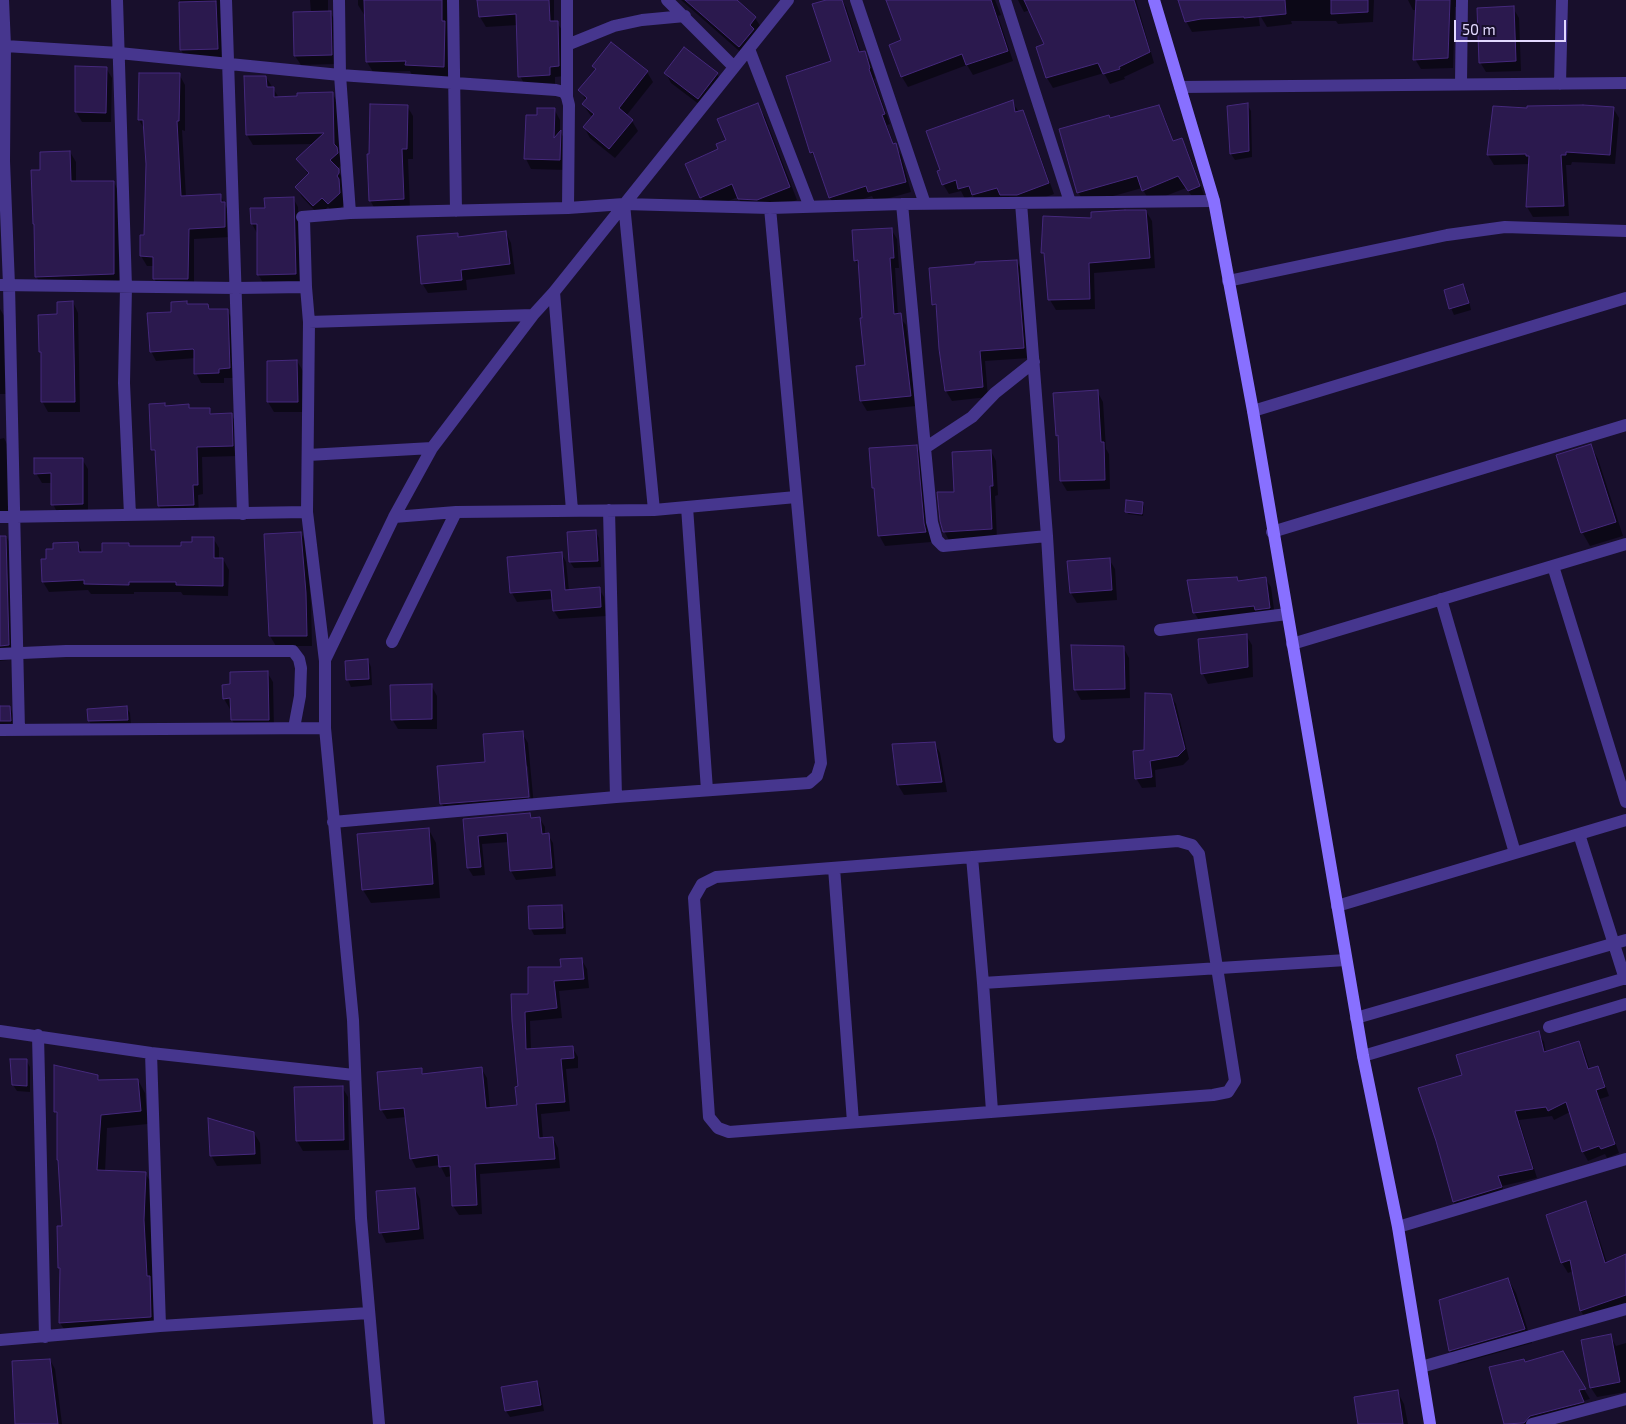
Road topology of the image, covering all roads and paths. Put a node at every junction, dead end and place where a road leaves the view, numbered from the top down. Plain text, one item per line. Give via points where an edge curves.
1 (3, 0) edge
2 (116, 0) edge
3 (226, 0) edge
4 (339, 0) edge
5 (453, 0) edge
6 (567, 0) edge
7 (667, 0) edge
8 (788, 0) edge
9 (856, 0) edge
10 (1005, 0) edge
11 (1154, 0) edge
12 (1462, 0) edge
13 (1562, 0) edge
14 (685, 16) junction
15 (567, 45) junction
16 (5, 46) junction
17 (749, 49) junction
18 (119, 53) junction
19 (228, 63) junction
20 (734, 68) junction
21 (340, 75) junction
22 (455, 83) junction
23 (1626, 83) edge
24 (1461, 84) junction
25 (1560, 84) junction
26 (1180, 87) junction
27 (567, 97) junction
28 (2, 161) edge
29 (1214, 201) junction
30 (1070, 202) junction
31 (1021, 203) junction
32 (624, 204) junction
33 (902, 204) junction
34 (925, 204) junction
35 (810, 207) junction
36 (568, 208) junction
37 (770, 208) junction
38 (456, 211) junction
39 (350, 213) junction
40 (1626, 231) edge
41 (1228, 281) junction
42 (5, 285) edge
43 (126, 287) junction
44 (306, 287) junction
45 (236, 288) junction
46 (554, 292) junction
47 (1626, 298) edge
48 (533, 315) junction
49 (309, 322) junction
50 (1034, 362) junction
51 (1253, 411) junction
52 (1626, 425) edge
53 (432, 448) junction
54 (925, 448) junction
55 (308, 455) junction
56 (796, 497) junction
57 (687, 507) junction
58 (572, 510) junction
59 (609, 510) junction
60 (654, 510) junction
61 (307, 512) junction
62 (456, 512) junction
63 (244, 514) junction
64 (130, 515) junction
65 (0, 517) edge
66 (14, 517) junction
67 (394, 517) junction
68 (1272, 532) junction
69 (1047, 536) junction
70 (1626, 544) edge
71 (1553, 566) junction
72 (1441, 599) junction
73 (1287, 614) junction
74 (1160, 630) dead end
75 (392, 642) dead end
76 (1292, 644) junction
77 (17, 653) junction
78 (0, 654) edge
79 (325, 661) junction
80 (294, 728) junction
81 (325, 728) junction
82 (0, 730) edge
83 (19, 730) junction
84 (1058, 737) dead end
85 (707, 790) junction
86 (616, 797) junction
87 (1626, 802) edge
88 (1626, 820) edge
89 (334, 822) junction
90 (1579, 834) junction
91 (1516, 853) junction
92 (972, 857) junction
93 (834, 868) junction
94 (1337, 906) junction
95 (1620, 941) edge
96 (1346, 960) junction
97 (1217, 969) junction
98 (1625, 978) edge
99 (984, 983) junction
100 (1626, 1004) edge
101 (1356, 1018) junction
102 (1549, 1027) dead end
103 (0, 1031) edge
104 (38, 1035) junction
105 (151, 1053) junction
106 (1363, 1056) junction
107 (354, 1076) junction
108 (992, 1111) junction
109 (853, 1122) junction
110 (1626, 1159) edge
111 (1398, 1227) junction
112 (1626, 1309) edge
113 (369, 1313) junction
114 (160, 1326) junction
115 (45, 1337) junction
116 (0, 1340) edge
117 (1421, 1367) junction
118 (1626, 1398) edge
119 (379, 1424) edge
120 (1430, 1424) edge
121 (1532, 1424) edge

1 - 16 street
2 - 18 street
3 - 19 street
4 - 21 street
5 - 22 street
6 - 15 street
7 - 14 street
8 - 17 street
9 - 34 street
10 - 30 street
11 - 26 street
12 - 24 street
13 - 25 street
14 - 15 street via 614,26
14 - 20 street
15 - 27 street
16 - 18 street
16 - 28 street
17 - 20 street
17 - 35 street
18 - 19 street
18 - 43 street
19 - 21 street
19 - 45 street
20 - 32 street
21 - 22 street
21 - 39 street
22 - 27 street via 556,90 564,92
22 - 38 street
23 - 25 street
24 - 25 street
24 - 26 street
26 - 29 street
27 - 36 street
28 - 42 street
29 - 30 street
29 - 41 street
30 - 31 street
31 - 34 street
31 - 50 street
32 - 36 street
32 - 37 street
32 - 46 street
32 - 60 street
33 - 34 street
33 - 35 street
33 - 54 street
35 - 37 street
36 - 38 street
37 - 56 street
38 - 39 street
39 - 44 street via 302,217
40 - 41 street via 1505,227 1447,234
41 - 51 street
42 - 43 street
42 - 66 street
43 - 45 street
43 - 64 street via 124,383
44 - 45 street
44 - 49 street
45 - 63 street
46 - 48 street
46 - 58 street
47 - 51 street
48 - 49 street
48 - 53 street
49 - 55 street
50 - 54 street via 972,416
50 - 69 street
51 - 68 street
52 - 68 street
53 - 55 street
53 - 67 street
54 - 69 street via 932,522 937,540 943,546
55 - 61 street
56 - 57 street
56 - 85 street via 821,763 817,776 809,783
57 - 60 street
57 - 85 street
58 - 59 street
58 - 62 street
59 - 60 street
59 - 86 street
61 - 63 street
61 - 79 street
62 - 67 street
62 - 75 street
63 - 64 street
64 - 66 street
65 - 66 street
66 - 77 street
67 - 79 street
68 - 73 street
69 - 84 street
70 - 71 street
71 - 72 street
71 - 87 street
72 - 76 street
72 - 91 street
73 - 74 street
73 - 76 street
76 - 94 street
77 - 78 street
77 - 80 street via 293,651 301,668
77 - 83 street
79 - 81 street
80 - 81 street
80 - 83 street
81 - 89 street
82 - 83 street
85 - 86 street
86 - 89 street
88 - 90 street
89 - 107 street via 353,1020
90 - 91 street
90 - 95 street
91 - 94 street
92 - 93 street
92 - 97 street via 1178,841 1192,845 1199,854
92 - 99 street
93 - 109 street
93 - 109 street via 716,877 702,884 694,898 709,1117 718,1128 729,1132
94 - 96 street
95 - 98 street
95 - 101 street
96 - 97 street
96 - 101 street
97 - 99 street
97 - 108 street via 1235,1081 1228,1092
98 - 106 street
99 - 108 street
100 - 102 street
101 - 106 street
103 - 104 street
104 - 105 street
104 - 115 street
105 - 107 street
105 - 114 street
106 - 111 street
107 - 113 street
108 - 109 street
110 - 111 street
111 - 117 street
112 - 117 street
113 - 114 street
113 - 119 street
114 - 115 street
115 - 116 street
117 - 120 street
118 - 121 street

